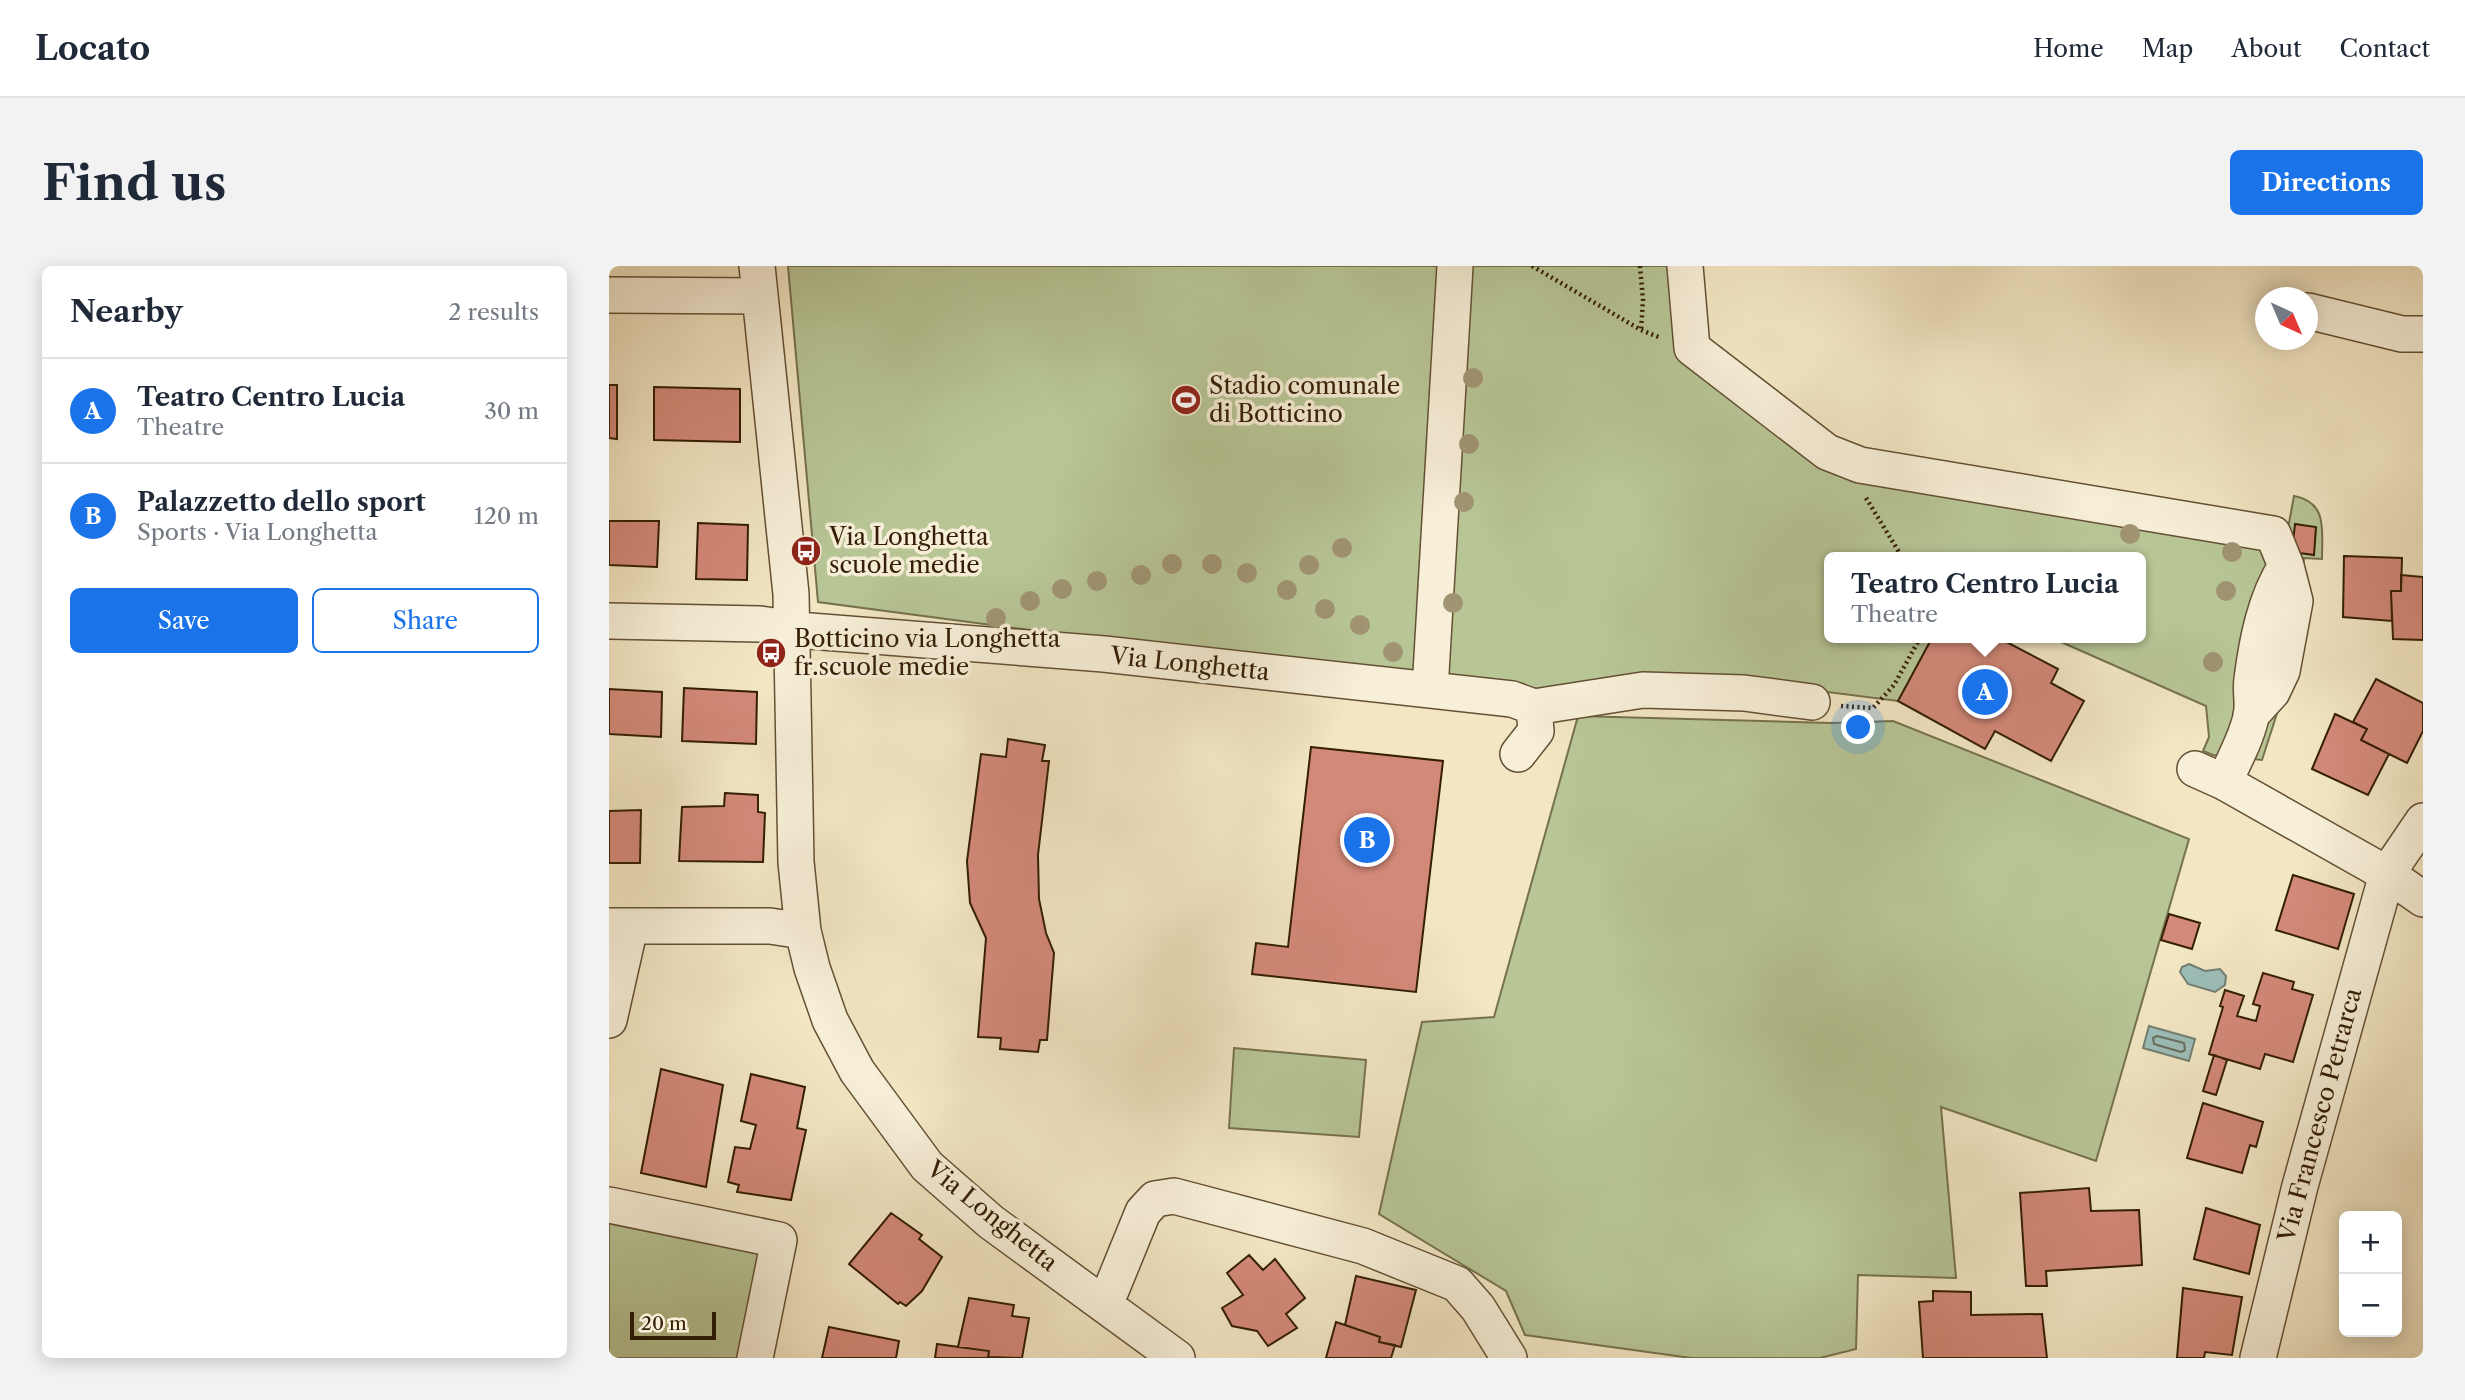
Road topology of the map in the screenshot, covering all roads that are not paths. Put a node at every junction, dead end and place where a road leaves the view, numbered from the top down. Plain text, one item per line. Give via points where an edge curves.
1 (1455, 266) edge
2 (1685, 266) edge
3 (759, 281) edge
4 (609, 295) edge
5 (2318, 313) edge
6 (2423, 334) edge
7 (609, 621) edge
8 (792, 629) junction
9 (1430, 690) junction
10 (1812, 702) road end
11 (1534, 706) junction
12 (1518, 754) dead end
13 (2423, 821) edge
14 (2387, 874) junction
15 (2423, 899) edge
16 (619, 927) edge
17 (803, 931) junction
18 (609, 1020) edge
19 (609, 1205) edge
20 (1105, 1305) junction
21 (755, 1358) edge
22 (1177, 1358) edge
23 (1509, 1358) edge
24 (2258, 1358) edge

1 - 9 street
2 - 14 street via 1692,348 1828,452 1860,465 2273,534 2295,601 2282,671 2272,692 2251,715 2236,757 2209,776
3 - 4 street
3 - 8 street, Via Longhetta
5 - 6 street via 2402,334
7 - 8 street via 760,624
8 - 9 street, Via Longhetta via 1104,654
8 - 17 street, Via Longhetta via 796,862
9 - 11 street, Via Longhetta via 1512,699
10 - 11 street via 1744,693 1643,690
11 - 12 street via 1536,731
13 - 14 street, Via Francesco Petrarca
14 - 15 street
14 - 24 street, Via Francesco Petrarca via 2300,1185
16 - 17 street via 770,926
16 - 18 street
17 - 20 street, Via Longhetta via 830,1020 857,1071 927,1166 991,1222
19 - 21 street via 779,1240
20 - 22 street, Via Longhetta
20 - 23 street via 1143,1212 1155,1199 1174,1196 1363,1246 1457,1284

